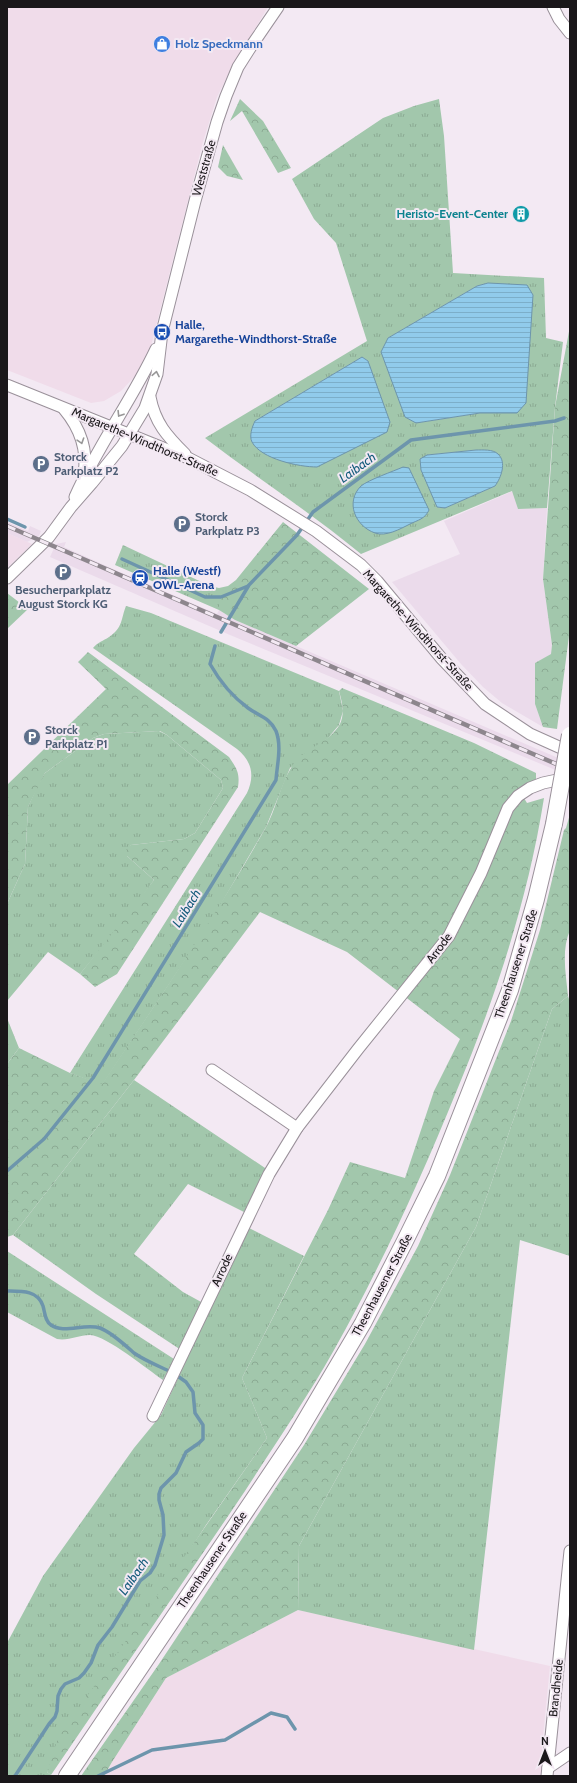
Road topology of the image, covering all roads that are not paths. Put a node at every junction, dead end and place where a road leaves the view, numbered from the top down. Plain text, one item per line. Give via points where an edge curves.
1 (278, 7) edge
2 (553, 7) edge
3 (570, 33) edge
4 (160, 342) junction
5 (7, 385) edge
6 (150, 397) junction
7 (62, 407) junction
8 (111, 428) junction
9 (129, 435) junction
10 (188, 458) junction
11 (82, 481) junction
12 (71, 507) junction
13 (7, 578) edge
14 (570, 735) edge
15 (570, 752) edge
16 (570, 784) edge
17 (212, 1070) dead end
18 (298, 1128) junction
19 (153, 1416) dead end
20 (570, 1551) edge
21 (570, 1753) edge
22 (548, 1772) edge
23 (67, 1776) edge

1 - 4 street, Weststraße via 245,56 226,96 198,187
2 - 3 street via 558,19
6 -> 4 street, Weststraße via 157,374
4 -> 8 street, Weststraße
5 - 7 street, Margarethe-Windthorst-Straße
6 - 9 street, Weststraße
6 - 10 street via 155,418
7 - 8 street, Margarethe-Windthorst-Straße
7 -> 11 street via 75,423 86,456
8 - 9 street, Margarethe-Windthorst-Straße
8 - 11 street, Weststraße
9 - 10 street, Margarethe-Windthorst-Straße
9 - 12 street, Weststraße
10 - 15 street, Margarethe-Windthorst-Straße via 219,472 296,518 342,550 377,581 442,659 485,704 530,734
11 - 12 street
12 - 13 street via 49,537
14 - 23 main road, Theenhausener Straße, bridge via 554,824 510,990 436,1176 405,1241 363,1323 295,1438
16 - 18 street, Arrode via 557,780 530,788 518,796 508,808 481,873 449,936
17 - 18 street
18 - 19 street, Arrode via 269,1174
20 - 22 street, Brandheide
21 - 22 street

